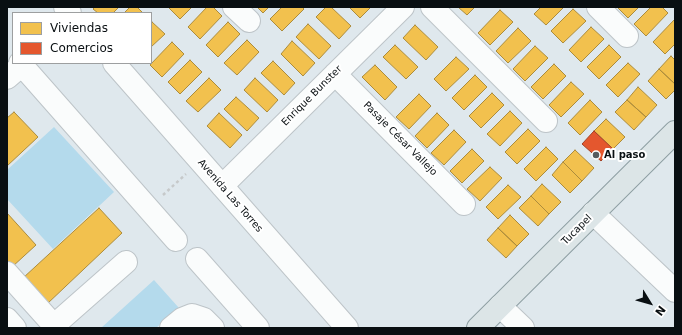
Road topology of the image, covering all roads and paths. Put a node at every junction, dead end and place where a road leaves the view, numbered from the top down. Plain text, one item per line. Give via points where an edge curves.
1 (402, 7) edge
2 (432, 7) edge
3 (598, 7) edge
4 (627, 36) dead end
5 (7, 48) edge
6 (12, 59) edge
7 (115, 64) edge
8 (15, 65) edge
9 (335, 74) junction
10 (546, 121) dead end
11 (675, 132) edge
12 (200, 162) junction
13 (222, 186) junction
14 (464, 204) dead end
15 (148, 209) junction
16 (594, 214) junction
17 (176, 240) dead end
18 (197, 259) dead end
19 (126, 262) dead end
20 (7, 273) edge
21 (675, 291) edge
22 (500, 306) junction
23 (7, 319) edge
24 (15, 328) edge
25 (171, 328) edge
26 (213, 328) edge
27 (258, 328) edge
28 (347, 328) edge
29 (478, 328) edge
30 (523, 328) edge

1 - 9 street, Enrique Bunster
2 - 10 street
3 - 4 street
5 - 6 street
7 - 12 street, Avenida Las Torres
8 - 15 street
9 - 13 street, Enrique Bunster
9 - 14 street, Pasaje César Vallejo
11 - 16 main road, Tucapel
12 - 13 street, Avenida Las Torres
12 - 15 path
13 - 28 street, Avenida Las Torres
15 - 17 street
16 - 21 street
16 - 22 main road, Tucapel
18 - 27 street
19 - 20 street via 59,322 54,323
22 - 29 main road, Tucapel
22 - 30 street
23 - 24 street
25 - 26 street via 192,315 204,319

